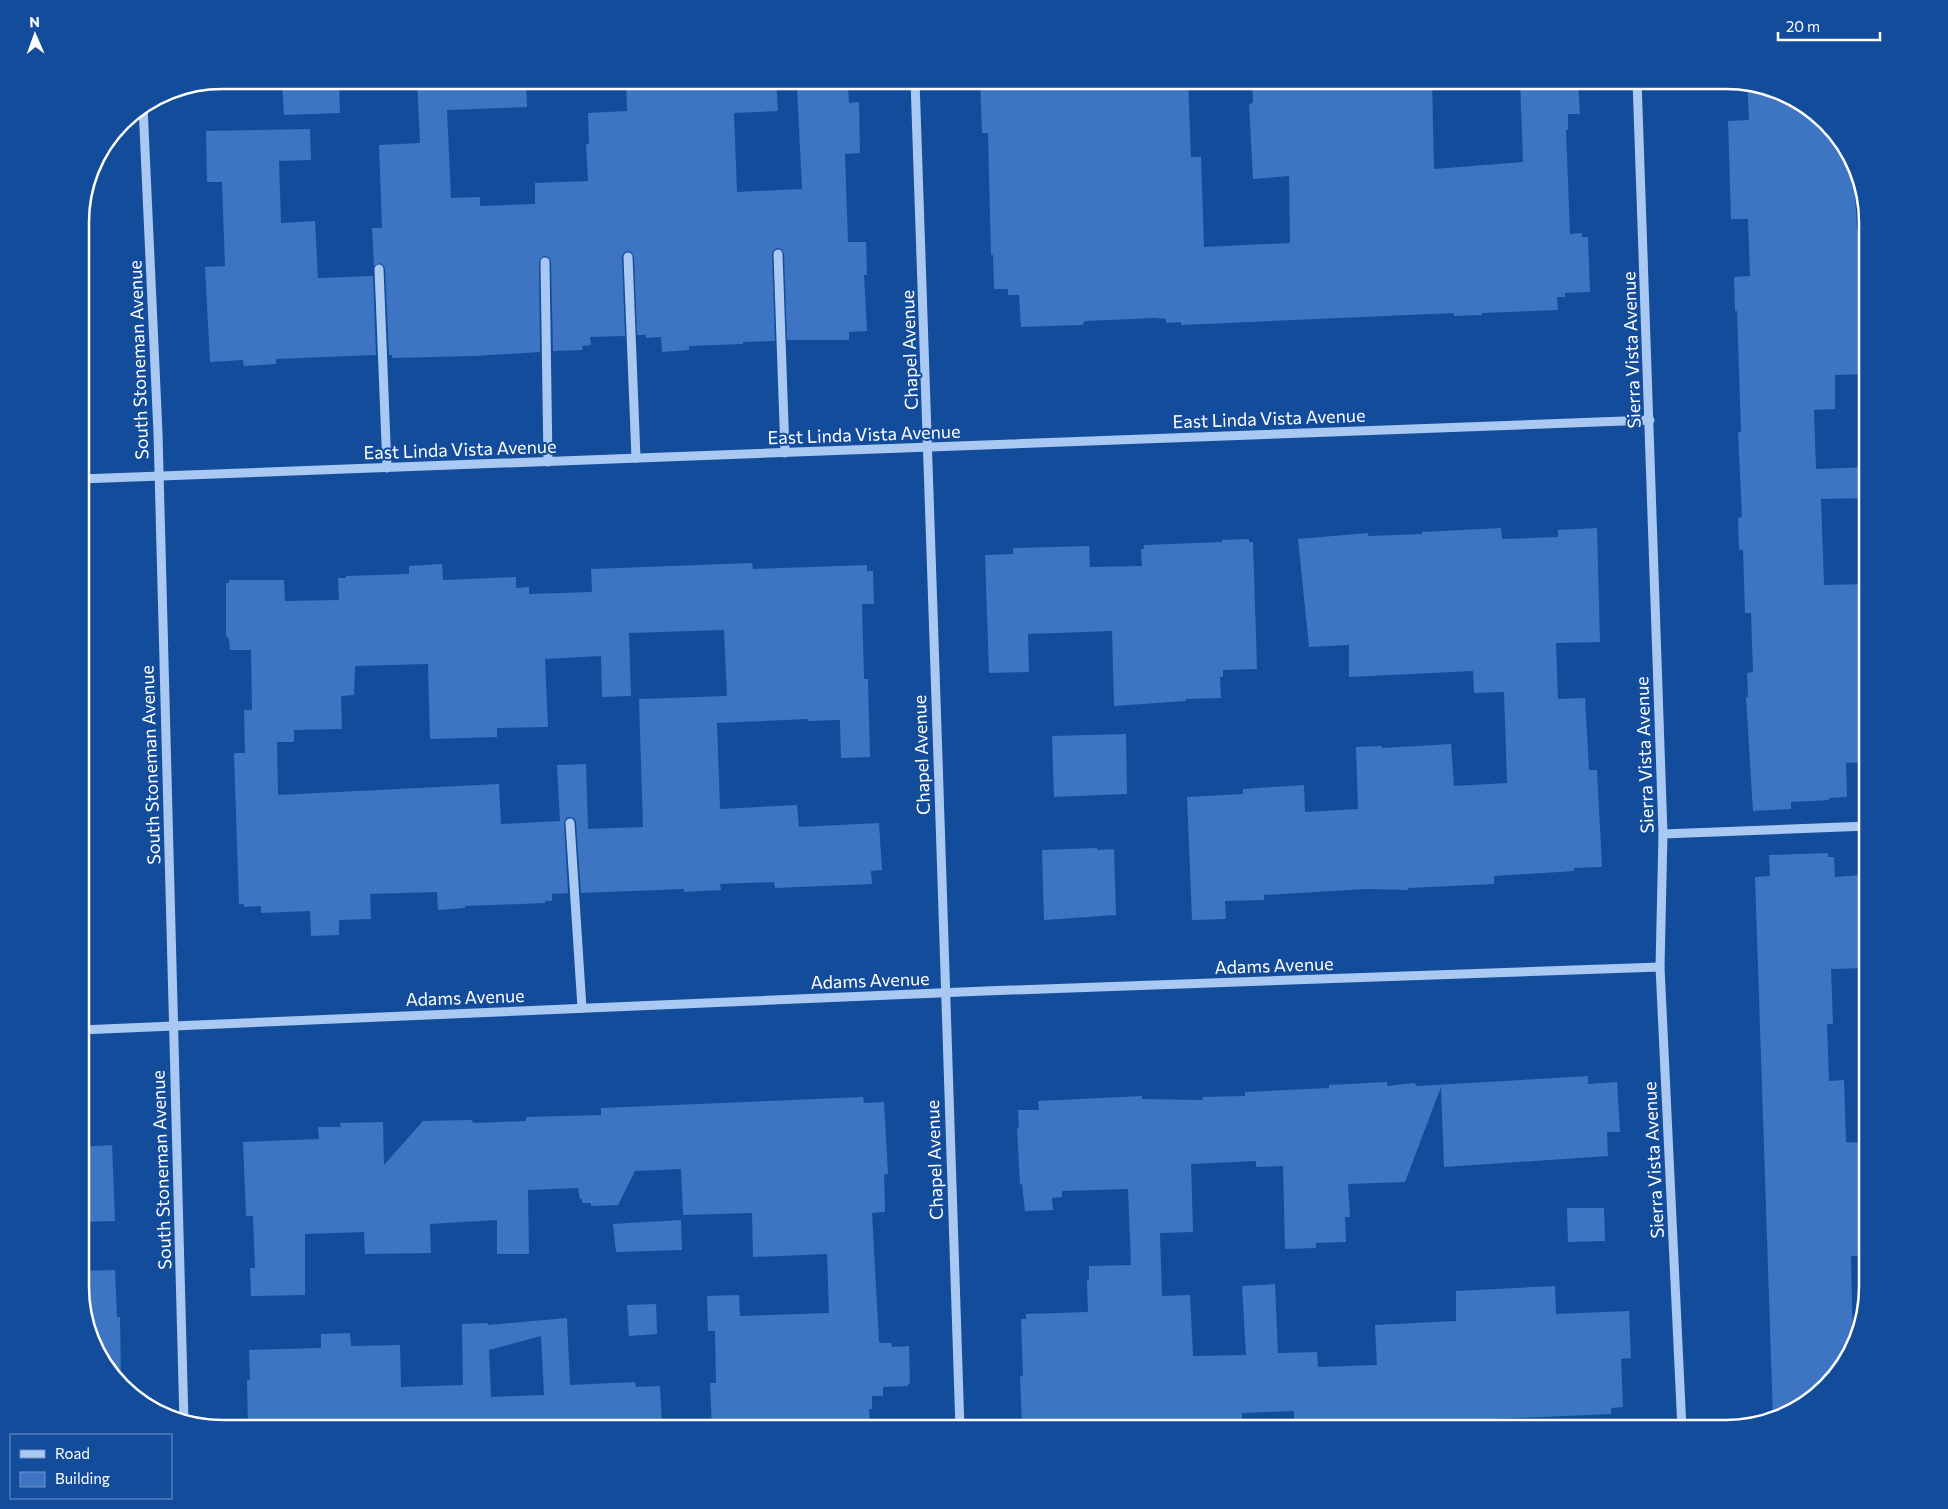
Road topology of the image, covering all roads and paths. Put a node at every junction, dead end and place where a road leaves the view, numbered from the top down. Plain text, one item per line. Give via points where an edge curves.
1 (915, 89) edge
2 (1637, 89) edge
3 (143, 115) edge
4 (778, 254) dead end
5 (628, 257) dead end
6 (545, 262) dead end
7 (379, 269) dead end
8 (1650, 420) junction
9 (929, 448) junction
10 (785, 453) junction
11 (636, 458) junction
12 (548, 462) junction
13 (387, 468) junction
14 (158, 474) junction
15 (89, 478) edge
16 (570, 823) dead end
17 (1859, 826) edge
18 (1663, 834) junction
19 (1660, 967) junction
20 (944, 994) junction
21 (582, 1008) junction
22 (174, 1026) junction
23 (89, 1030) edge
24 (184, 1415) edge
25 (960, 1420) edge
26 (1682, 1420) edge

1 - 9 street, Chapel Avenue
2 - 8 street, Sierra Vista Avenue
3 - 14 street, South Stoneman Avenue
4 - 10 street
5 - 11 street
6 - 12 street
7 - 13 street
8 - 9 street, East Linda Vista Avenue
8 - 18 street, Sierra Vista Avenue
9 - 10 street, East Linda Vista Avenue
9 - 20 street, Chapel Avenue
10 - 11 street, East Linda Vista Avenue
11 - 12 street, East Linda Vista Avenue
12 - 13 street, East Linda Vista Avenue
13 - 14 street, East Linda Vista Avenue
14 - 15 street, East Linda Vista Avenue
14 - 22 street, South Stoneman Avenue
16 - 21 street
17 - 18 street
18 - 19 street, Sierra Vista Avenue
19 - 20 street, Adams Avenue
19 - 26 street, Sierra Vista Avenue
20 - 21 street, Adams Avenue
20 - 25 street, Chapel Avenue
21 - 22 street, Adams Avenue
22 - 23 street, Adams Avenue
22 - 24 street, South Stoneman Avenue

